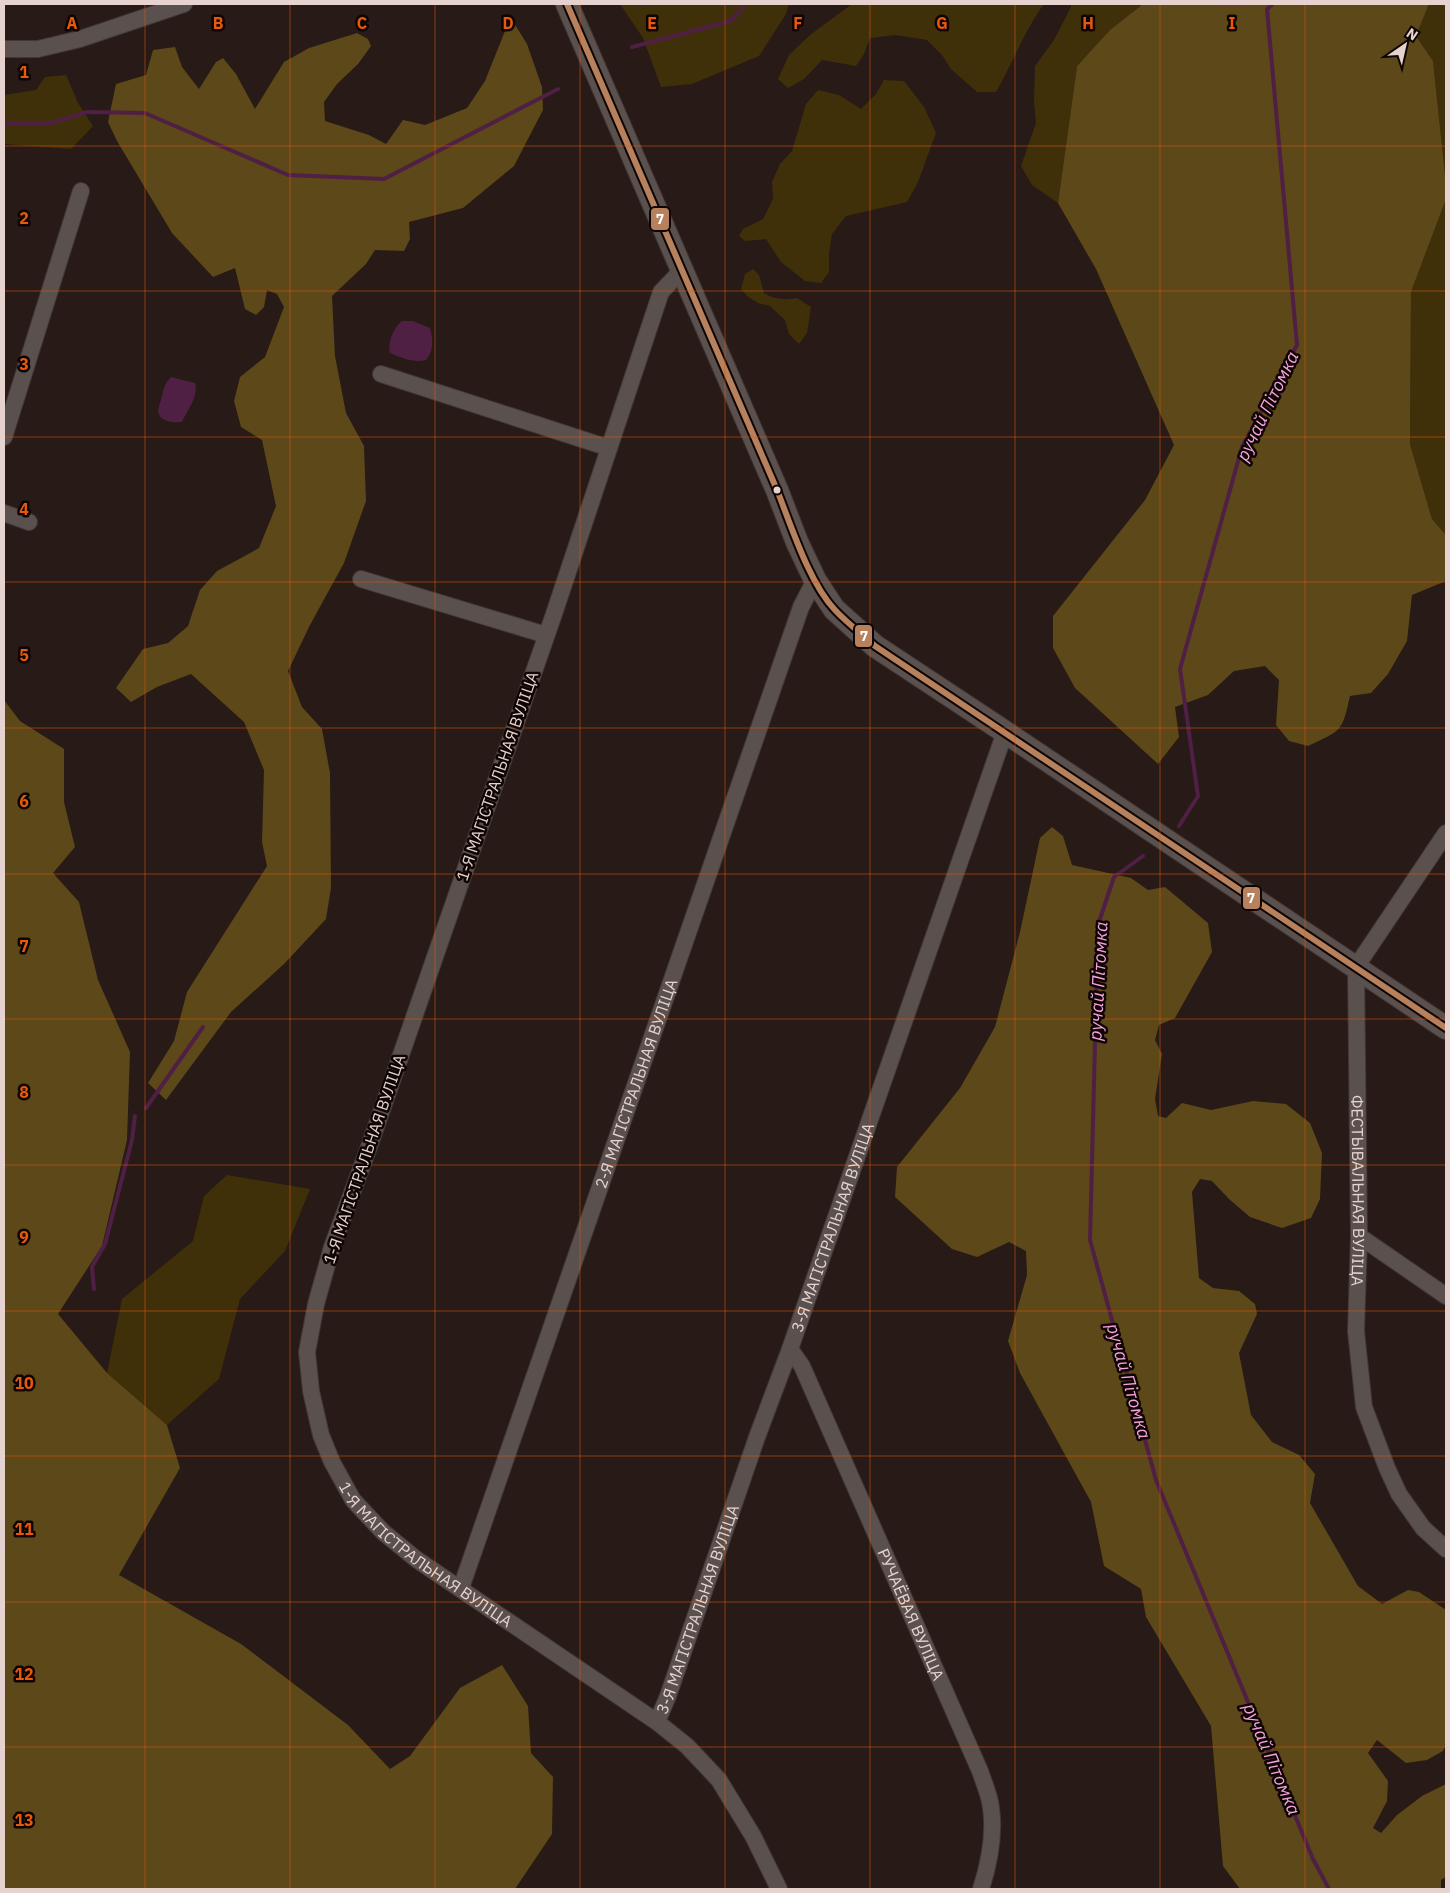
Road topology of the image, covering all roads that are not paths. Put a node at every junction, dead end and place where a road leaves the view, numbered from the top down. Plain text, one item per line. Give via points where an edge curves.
1 (184, 4) edge
2 (567, 4) edge
3 (4, 49) edge
4 (81, 191) dead end
5 (682, 270) junction
6 (381, 374) dead end
7 (4, 437) edge
8 (609, 448) junction
9 (4, 513) edge
10 (29, 522) dead end
11 (361, 579) dead end
12 (815, 580) junction
13 (546, 635) junction
14 (1005, 732) junction
15 (1446, 833) edge
16 (1356, 968) junction
17 (1446, 1028) edge
18 (1359, 1236) junction
19 (1446, 1296) edge
20 (790, 1350) junction
21 (1446, 1549) edge
22 (461, 1588) junction
23 (657, 1722) junction
24 (779, 1889) edge
25 (981, 1889) edge

1 - 3 street via 38,50
2 - 5 street
4 - 7 street
5 - 8 street, 1-Я МАГІСТРАЛЬНАЯ ВУЛІЦА via 661,292
5 - 12 street
6 - 8 street
8 - 13 street, 1-Я МАГІСТРАЛЬНАЯ ВУЛІЦА
9 - 10 street
11 - 13 street
12 - 14 street via 834,609 875,646
12 - 22 street, 2-Я МАГІСТРАЛЬНАЯ ВУЛІЦА via 801,607
13 - 22 street, 1-Я МАГІСТРАЛЬНАЯ ВУЛІЦА via 332,1247 307,1352 311,1391 321,1435 353,1500 416,1559
14 - 16 street
14 - 20 street, 3-Я МАГІСТРАЛЬНАЯ ВУЛІЦА
15 - 16 street
16 - 17 street
16 - 18 street, ФЕСТЫВАЛЬНАЯ ВУЛІЦА
18 - 19 street
18 - 21 street, ФЕСТЫВАЛЬНАЯ ВУЛІЦА via 1356,1331 1364,1407 1399,1494 1423,1528
20 - 23 street, 3-Я МАГІСТРАЛЬНАЯ ВУЛІЦА
20 - 25 street, РУЧАЁВАЯ ВУЛІЦА via 802,1366 980,1771 991,1808 991,1845
22 - 23 street, 1-Я МАГІСТРАЛЬНАЯ ВУЛІЦА
23 - 24 street, 1-Я МАГІСТРАЛЬНАЯ ВУЛІЦА via 719,1780 753,1836

